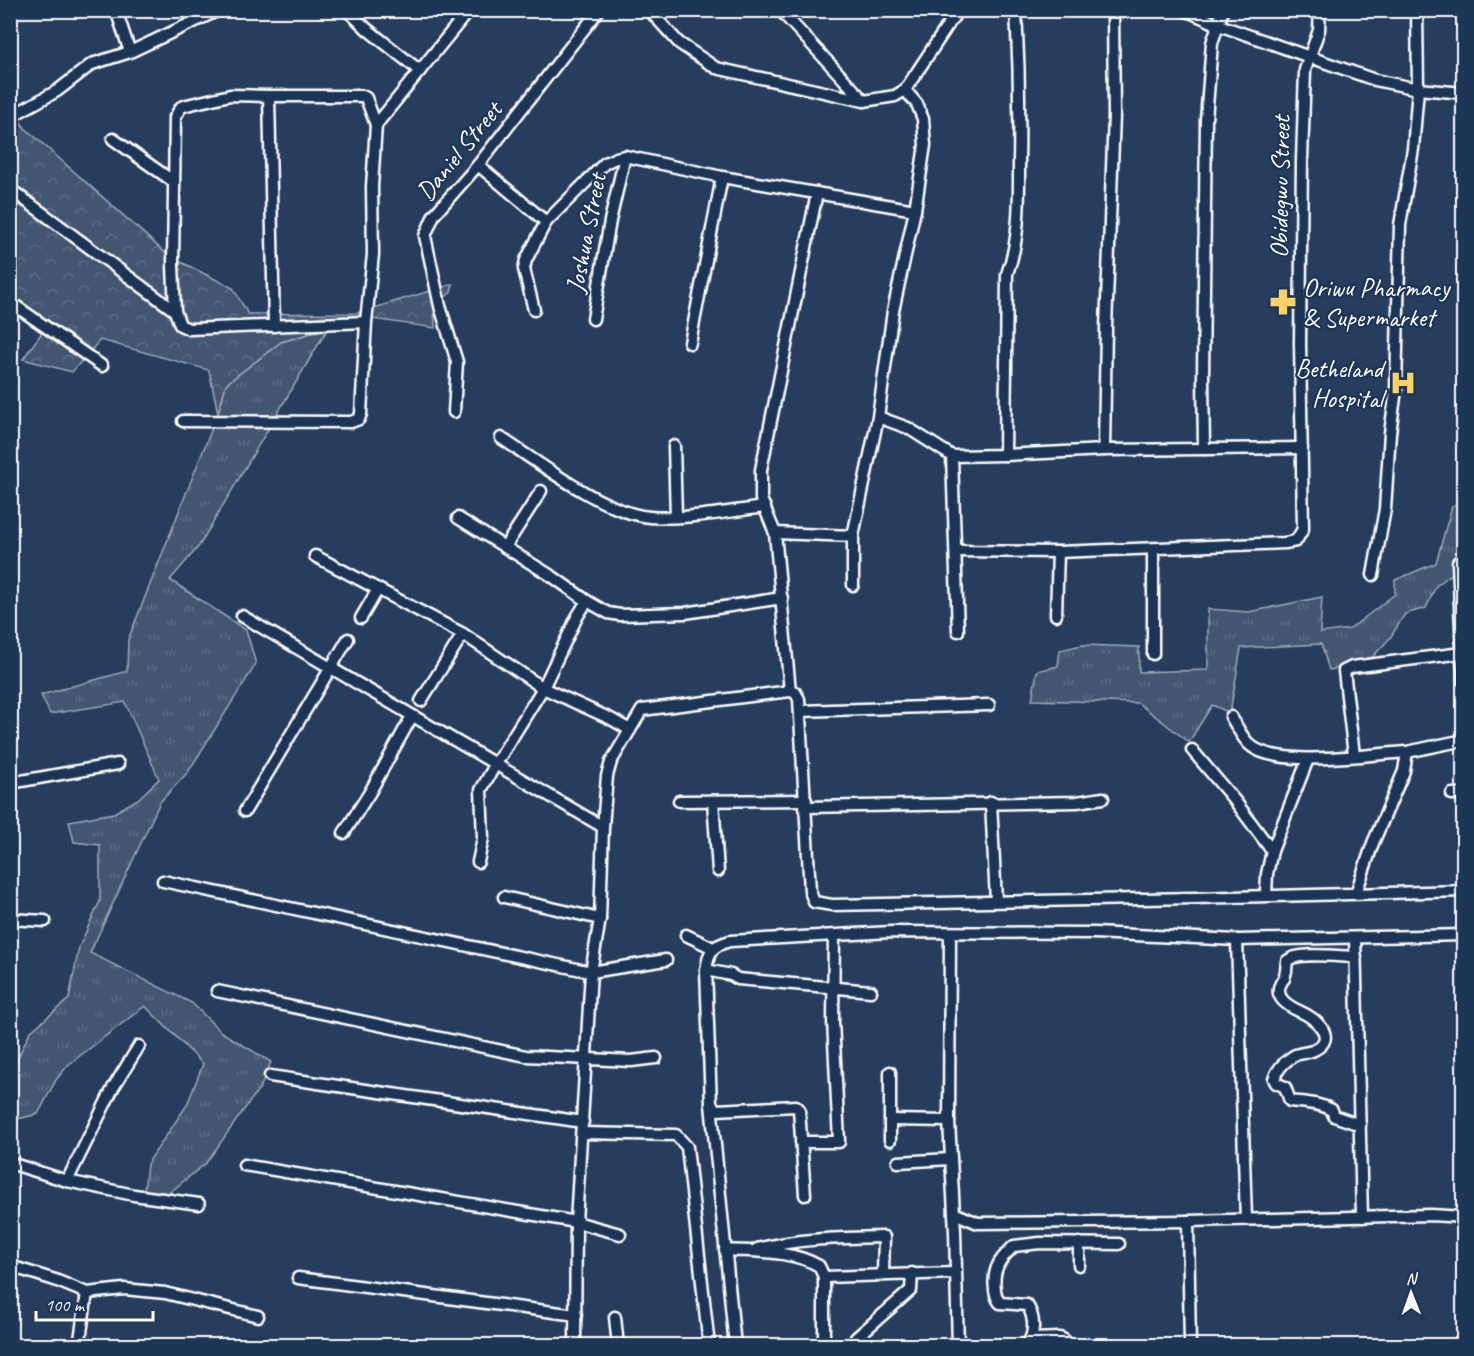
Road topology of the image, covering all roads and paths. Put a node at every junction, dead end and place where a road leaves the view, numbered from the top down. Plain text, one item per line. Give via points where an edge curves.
1 (116, 10) edge
2 (219, 10) edge
3 (347, 10) edge
4 (469, 10) edge
5 (599, 10) edge
6 (649, 10) edge
7 (780, 10) edge
8 (958, 10) edge
9 (1016, 10) edge
10 (1113, 10) edge
11 (1185, 10) edge
12 (1223, 10) edge
13 (1320, 10) edge
14 (1417, 10) edge
15 (1219, 25) junction
16 (130, 52) junction
17 (1308, 56) junction
18 (420, 71) junction
19 (1418, 89) junction
20 (905, 90) junction
21 (1464, 93) edge
22 (269, 96) junction
23 (864, 101) junction
24 (10, 117) edge
25 (376, 125) junction
26 (113, 139) dead end
27 (625, 156) junction
28 (478, 165) junction
29 (722, 177) junction
30 (174, 182) junction
31 (10, 189) edge
32 (817, 192) junction
33 (915, 210) junction
34 (546, 222) junction
35 (10, 302) edge
36 (534, 310) dead end
37 (175, 311) junction
38 (593, 319) dead end
39 (366, 322) junction
40 (274, 326) junction
41 (690, 343) dead end
42 (102, 366) dead end
43 (454, 412) dead end
44 (878, 417) junction
45 (183, 421) dead end
46 (501, 438) dead end
47 (674, 446) dead end
48 (1302, 448) junction
49 (1204, 449) junction
50 (1104, 450) junction
51 (1005, 455) junction
52 (952, 456) junction
53 (541, 492) dead end
54 (765, 507) junction
55 (676, 516) junction
56 (458, 518) dead end
57 (775, 533) junction
58 (853, 536) junction
59 (505, 547) junction
60 (1153, 549) junction
61 (956, 551) junction
62 (1058, 552) junction
63 (315, 556) dead end
64 (1458, 562) dead end
65 (1373, 575) dead end
66 (853, 585) dead end
67 (378, 589) junction
68 (782, 598) junction
69 (586, 601) junction
70 (1056, 615) dead end
71 (242, 616) dead end
72 (361, 618) dead end
73 (958, 631) dead end
74 (463, 634) junction
75 (348, 639) dead end
76 (1463, 653) edge
77 (1154, 654) dead end
78 (330, 668) junction
79 (1464, 682) edge
80 (543, 688) junction
81 (790, 691) junction
82 (420, 701) dead end
83 (989, 705) dead end
84 (800, 711) junction
85 (412, 716) junction
86 (1231, 717) dead end
87 (630, 730) junction
88 (1464, 740) edge
89 (1192, 750) dead end
90 (1407, 752) junction
91 (1354, 755) junction
92 (1308, 759) junction
93 (117, 764) dead end
94 (495, 765) junction
95 (10, 783) edge
96 (1452, 794) dead end
97 (1464, 794) edge
98 (1102, 798) dead end
99 (679, 801) dead end
100 (713, 801) junction
101 (991, 802) junction
102 (806, 803) junction
103 (245, 811) dead end
104 (603, 827) junction
105 (344, 833) dead end
106 (1272, 851) junction
107 (478, 862) dead end
108 (718, 871) dead end
109 (163, 881) dead end
110 (1464, 891) edge
111 (1356, 893) junction
112 (1266, 895) junction
113 (504, 897) dead end
114 (996, 901) junction
115 (10, 919) edge
116 (600, 919) junction
117 (45, 921) dead end
118 (950, 933) junction
119 (686, 935) dead end
120 (1464, 935) edge
121 (834, 936) junction
122 (1355, 938) junction
123 (1237, 940) junction
124 (714, 948) junction
125 (1356, 957) junction
126 (666, 960) dead end
127 (706, 970) junction
128 (591, 972) junction
129 (832, 987) junction
130 (217, 991) dead end
131 (871, 992) dead end
132 (138, 1046) dead end
133 (656, 1058) dead end
134 (587, 1060) junction
135 (890, 1072) dead end
136 (270, 1076) dead end
137 (711, 1104) junction
138 (891, 1120) junction
139 (949, 1121) junction
140 (1360, 1125) junction
141 (583, 1128) junction
142 (890, 1140) dead end
143 (801, 1142) junction
144 (950, 1159) junction
145 (898, 1162) dead end
146 (10, 1163) edge
147 (244, 1165) dead end
148 (67, 1181) junction
149 (805, 1195) dead end
150 (199, 1203) dead end
151 (954, 1213) junction
152 (1362, 1217) junction
153 (1464, 1217) edge
154 (1246, 1219) junction
155 (1188, 1221) junction
156 (576, 1222) junction
157 (978, 1222) junction
158 (1040, 1223) junction
159 (955, 1232) junction
160 (620, 1234) dead end
161 (1040, 1243) junction
162 (1079, 1243) junction
163 (1119, 1244) dead end
164 (725, 1250) junction
165 (748, 1251) junction
166 (1080, 1265) dead end
167 (10, 1266) edge
168 (912, 1273) junction
169 (955, 1273) junction
170 (884, 1274) junction
171 (824, 1277) junction
172 (298, 1278) dead end
173 (87, 1293) junction
174 (258, 1316) dead end
175 (576, 1316) junction
176 (615, 1317) dead end
177 (856, 1338) dead end
178 (1028, 1342) edge
179 (79, 1346) edge
180 (575, 1346) edge
181 (618, 1346) edge
182 (709, 1346) edge
183 (735, 1346) edge
184 (824, 1346) edge
185 (958, 1346) edge
186 (1066, 1346) edge
187 (1190, 1346) edge

1 - 16 street
2 - 16 street
3 - 18 street
4 - 18 street
5 - 28 street, Daniel Street
6 - 23 street via 679,42 716,68
7 - 23 street
8 - 20 street
9 - 51 street via 1019,198 1015,247 1007,274
10 - 50 street via 1114,115
11 - 15 street
12 - 15 street
13 - 17 street, Obidegwu Street via 1319,30
14 - 19 street
15 - 17 street
15 - 49 street via 1212,43 1206,120
16 - 24 street via 92,64 57,91
17 - 19 street via 1375,80
17 - 48 street, Obidegwu Street via 1302,160
18 - 25 street
19 - 21 street
19 - 65 street via 1400,225 1396,390 1385,509
20 - 23 street via 890,98
20 - 33 street via 923,119 925,144
22 - 25 street via 363,96
22 - 30 street via 230,95 181,107 174,123
22 - 40 street
25 - 39 street via 373,254
26 - 30 street
27 - 29 street
27 - 34 street via 605,163
27 - 38 street, Joshua Street
28 - 34 street
28 - 43 street, Daniel Street via 434,215 425,236 457,362
29 - 32 street
29 - 41 street
30 - 37 street
31 - 37 street
32 - 33 street
32 - 54 street via 761,470 759,490
33 - 44 street via 893,311
34 - 36 street via 524,269
35 - 42 street
37 - 40 street via 185,329
39 - 40 street
39 - 45 street via 361,414 355,421
44 - 52 street via 908,428
44 - 58 street
46 - 55 street via 613,507 635,515
47 - 55 street
48 - 49 street
48 - 60 street, Obidegwu Street via 1303,519 1296,541
49 - 50 street
50 - 51 street
51 - 52 street
52 - 61 street
53 - 59 street
54 - 55 street
54 - 57 street
56 - 59 street
57 - 58 street
57 - 68 street
58 - 66 street
59 - 69 street
60 - 62 street
60 - 77 street
61 - 62 street
61 - 73 street
62 - 70 street
63 - 67 street
64 - 76 street
67 - 72 street
67 - 74 street
68 - 69 street via 685,613 620,615 608,614
68 - 81 street
69 - 80 street
71 - 78 street
74 - 80 street
74 - 82 street
75 - 78 street
76 - 79 street
76 - 91 street via 1344,671
78 - 85 street
78 - 103 street
80 - 87 street
80 - 94 street
81 - 84 street via 797,694
81 - 87 street via 642,710
83 - 84 street
84 - 102 street
85 - 94 street
85 - 105 street
86 - 92 street via 1250,745 1265,753
87 - 104 street via 606,776
88 - 90 street
89 - 106 street
90 - 91 street
90 - 111 street via 1404,771
91 - 92 street
92 - 106 street
93 - 95 street
94 - 104 street
94 - 107 street via 481,790 483,838
96 - 97 street
98 - 101 street via 1077,802
99 - 100 street
100 - 102 street
100 - 108 street
101 - 102 street
101 - 114 street
102 - 114 street via 810,895 814,902
104 - 116 street
106 - 112 street
109 - 128 street
110 - 111 street
111 - 112 street
112 - 114 street
113 - 116 street
115 - 117 street
116 - 128 street
118 - 121 street
118 - 123 street via 1094,933
118 - 139 street
119 - 124 street
120 - 122 street
121 - 124 street via 730,941
121 - 129 street
122 - 123 street
122 - 125 street
123 - 154 street
124 - 127 street
125 - 140 street
125 - 140 street via 1301,956 1287,961 1280,996 1286,1004 1321,1024 1324,1037 1312,1052 1293,1056 1274,1079 1285,1087 1290,1101 1329,1108 1338,1119
126 - 128 street
127 - 129 street via 738,979
127 - 137 street
128 - 134 street
129 - 131 street
129 - 143 street via 839,1141
130 - 134 street via 526,1056
132 - 148 street
133 - 134 street
134 - 141 street
135 - 138 street
136 - 141 street
137 - 143 street via 716,1110 796,1106
137 - 164 street
138 - 139 street
138 - 142 street
139 - 144 street
140 - 152 street
141 - 156 street
141 - 182 street via 676,1135 687,1147
143 - 149 street
144 - 145 street
144 - 151 street
146 - 148 street
147 - 156 street
148 - 150 street
151 - 157 street
151 - 159 street
152 - 153 street
152 - 154 street
154 - 155 street
155 - 158 street
155 - 187 street
156 - 160 street
156 - 175 street
157 - 158 street
157 - 159 street
158 - 161 street
159 - 169 street
161 - 162 street
161 - 178 street via 1014,1246 999,1262 995,1284 1000,1303 1027,1305 1032,1321
162 - 163 street
162 - 166 street
164 - 165 street
164 - 183 street
165 - 170 street via 812,1239 884,1237
165 - 171 street via 803,1258 819,1266
167 - 173 street
168 - 169 street
168 - 170 street
168 - 177 street via 911,1290
169 - 185 street
170 - 171 street
171 - 184 street
172 - 175 street
173 - 174 street via 124,1289 165,1293
173 - 179 street
175 - 180 street
176 - 181 street
178 - 186 street via 1060,1338

